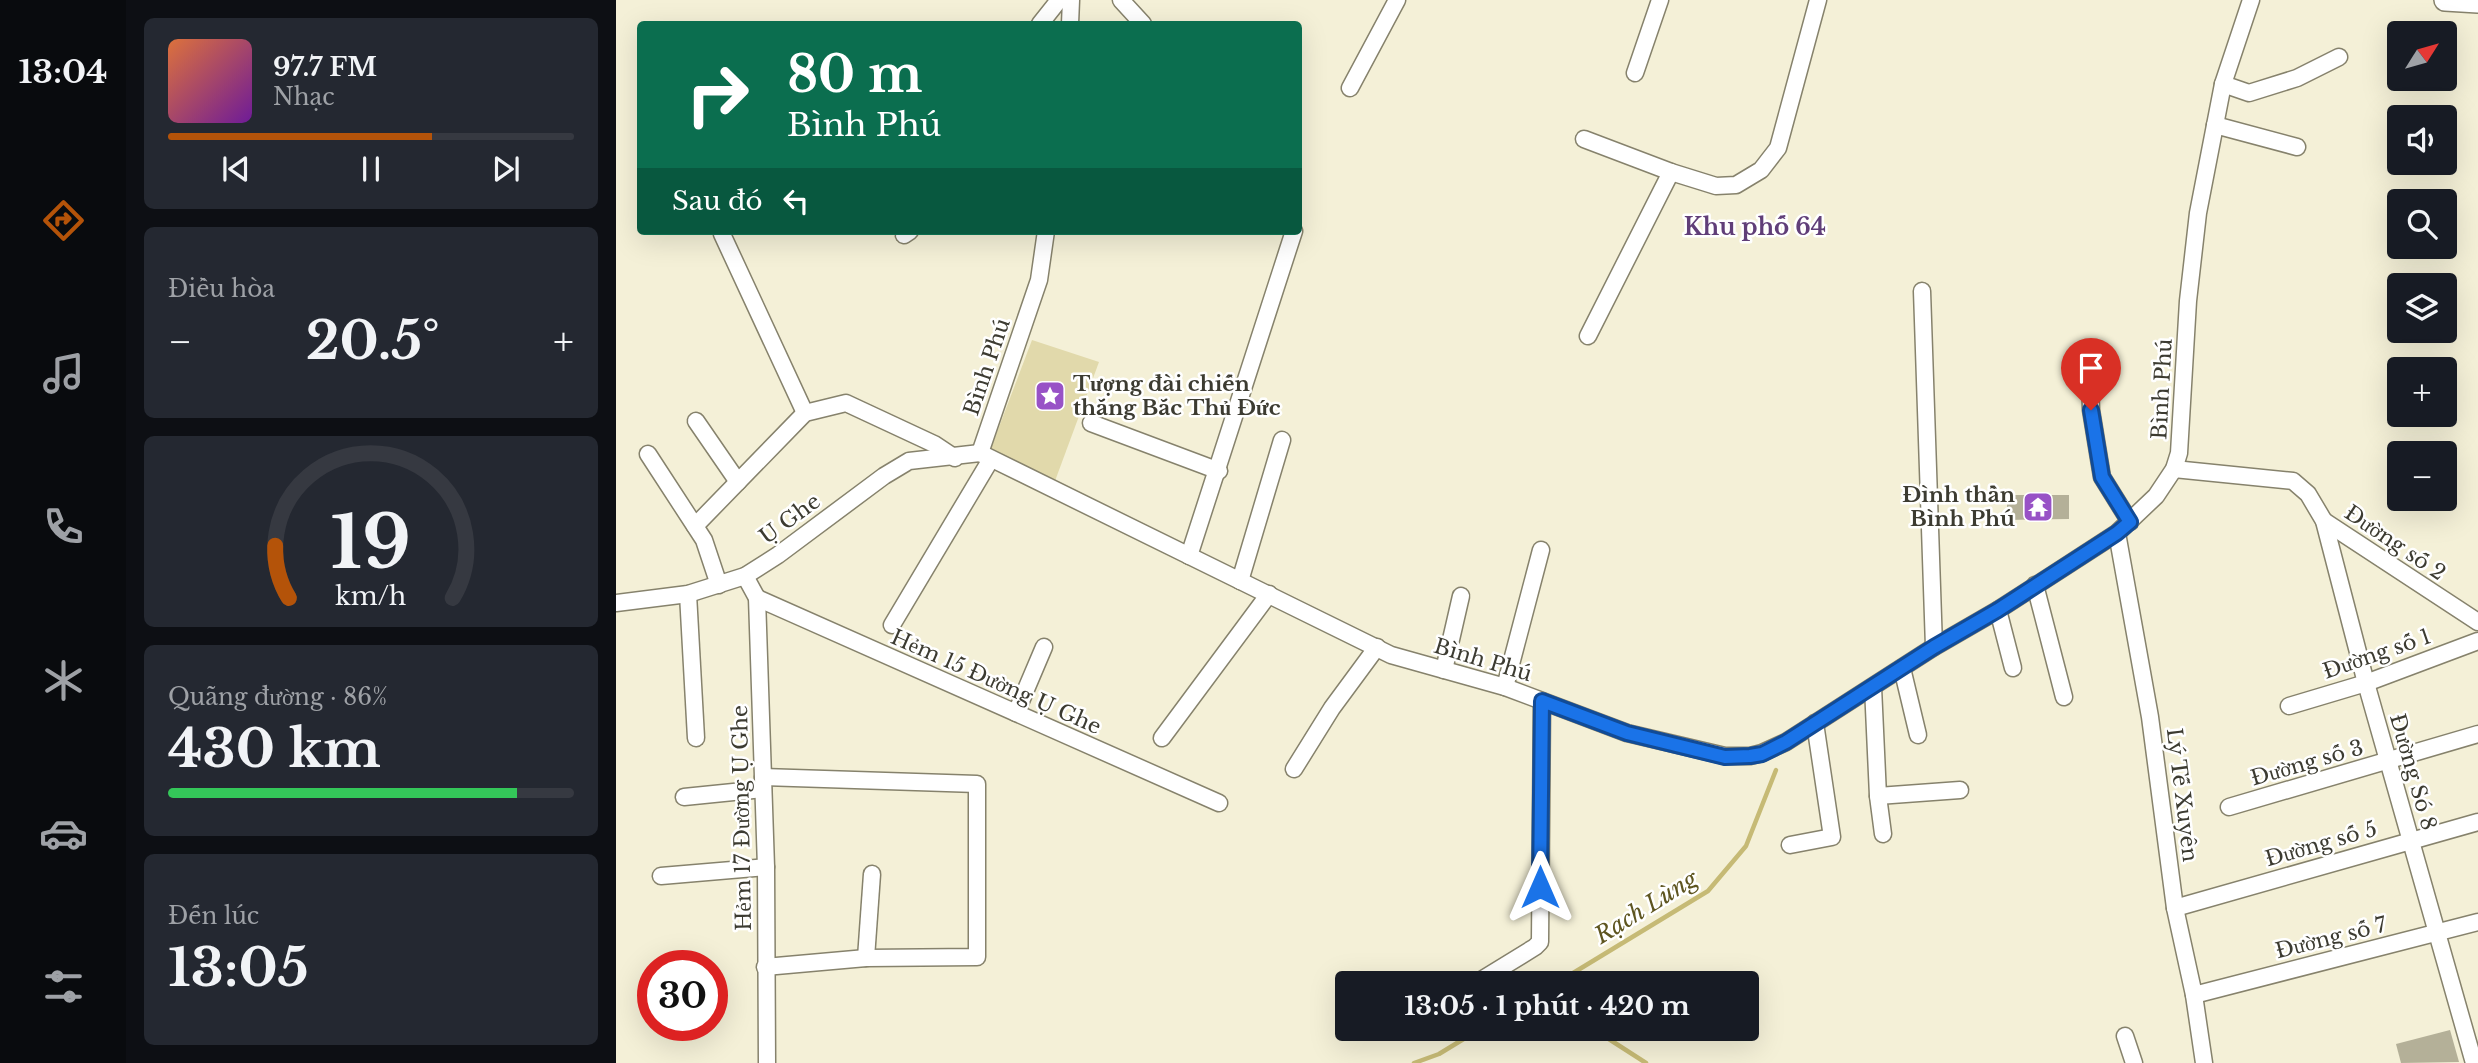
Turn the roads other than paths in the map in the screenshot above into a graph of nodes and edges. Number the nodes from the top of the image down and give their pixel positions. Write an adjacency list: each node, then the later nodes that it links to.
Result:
1 (1059, 0): 10 (street)
2 (1071, 0): 11 (street)
3 (1121, 0): 12 (street)
4 (1397, 0): 16 (street)
5 (1660, 0): 14 (street)
6 (1818, 0): 20 (street)
7 (2251, 0): 15 (street, Bình Phú)
8 (2445, 0): 9 (main road)
9 (2478, 2)
10 (1042, 21)
11 (1070, 21)
12 (1140, 21)
13 (2339, 57): 15 (street)
14 (1635, 73)
15 (2223, 84): 17 (street, Bình Phú)
16 (1350, 88)
17 (2215, 125): 19 (street); 34 (street, Bình Phú)
18 (1584, 139): 20 (street)
19 (2297, 147)
20 (1671, 172): 25 (street)
21 (722, 235): 27 (street)
22 (1045, 235): 32 (street, Bình Phú)
23 (1293, 235): 35 (street)
24 (1922, 291): 57 (street)
25 (1588, 336)
26 (2090, 379): 39 (street)
27 (805, 413): 33 (street); 36 (street)
28 (696, 421): 36 (street)
29 (1091, 423): 35 (street)
30 (1282, 440): 43 (street)
31 (648, 454): 38 (street)
32 (986, 456): 33 (street, Ụ Ghe); 41 (street, Bình Phú); 53 (street)
33 (955, 457): 42 (street, Ụ Ghe)
34 (2174, 469): 37 (street, Đường Só 8); 39 (street, Bình Phú)
35 (1219, 471): 41 (street)
36 (738, 482): 38 (street)
37 (2324, 521): 52 (street, Đường số 2); 61 (street, Đường Só 8)
38 (695, 526): 44 (street)
39 (2123, 527): 45 (street, Bình Phú); 88 (street, Lý Tế Xuyên)
40 (1541, 550): 62 (street)
41 (1189, 556): 43 (street, Bình Phú)
42 (745, 576): 44 (street, Ụ Ghe); 49 (street, Hẻm 17 Đường Ụ Ghe)
43 (1240, 581): 47 (street, Bình Phú)
44 (719, 585): 46 (street, Ụ Ghe)
45 (2035, 585): 51 (street, Bình Phú); 64 (street)
46 (688, 594): 50 (street, Ụ Ghe); 71 (street)
47 (1269, 594): 56 (street, Bình Phú); 72 (street)
48 (1461, 596): 60 (street)
49 (757, 598): 67 (street, Hẻm 15 Đường Ụ Ghe); 75 (street, Hẻm 17 Đường Ụ Ghe)
50 (616, 603)
51 (1998, 610): 57 (street, Bình Phú); 59 (street)
52 (2478, 622)
53 (892, 625)
54 (2478, 640): 61 (street, Đường số 1)
55 (1044, 647): 67 (street)
56 (1377, 647): 60 (street, Bình Phú); 74 (street)
57 (1934, 647): 58 (street, Bình Phú)
58 (1902, 668): 63 (street, Bình Phú); 70 (street)
59 (2013, 668)
60 (1444, 670): 62 (street, Bình Phú)
61 (2366, 683): 66 (street, Đường số 1); 73 (street, Đường Só 8)
62 (1505, 687): 65 (street, Bình Phú)
63 (1873, 687): 68 (street, Bình Phú); 77 (street)
64 (2064, 697)
65 (1542, 701): 68 (street, Bình Phú); 93 (street)
66 (2289, 706)
67 (1016, 713): 79 (street, Hẻm 15 Đường Ụ Ghe)
68 (1815, 723): 84 (street)
69 (2478, 734): 73 (street, Đường số 3)
70 (1917, 735)
71 (696, 738)
72 (1162, 738)
73 (2388, 761): 80 (street, Đường số 3); 83 (street, Đường Só 8)
74 (1294, 769)
75 (763, 783): 78 (street); 85 (street, Hẻm 17 Đường Ụ Ghe); 91 (street)
76 (1960, 790): 77 (street)
77 (1878, 796): 82 (street)
78 (684, 797)
79 (1219, 803)
80 (2229, 807)
81 (2478, 822): 83 (street, Đường số 5)
82 (1883, 834)
83 (2411, 840): 88 (street, Đường số 5); 90 (street, Đường Só 8)
84 (1790, 845)
85 (766, 867): 87 (street); 92 (street, Hẻm 17 Đường Ụ Ghe)
86 (872, 874): 91 (street)
87 (661, 876)
88 (2175, 908): 94 (street, Lý Tế Xuyên)
89 (2478, 922): 90 (street, Đường số 7)
90 (2437, 932): 94 (street, Đường số 7); 99 (street, Đường Só 8)
91 (866, 958): 92 (street)
92 (765, 967): 96 (street, Hẻm 17 Đường Ụ Ghe)
93 (1496, 971)
94 (2194, 995): 98 (street, Lý Tế Xuyên)
95 (2125, 1036): 97 (street)
96 (767, 1063)
97 (2133, 1063)
98 (2204, 1063)
99 (2474, 1063)

